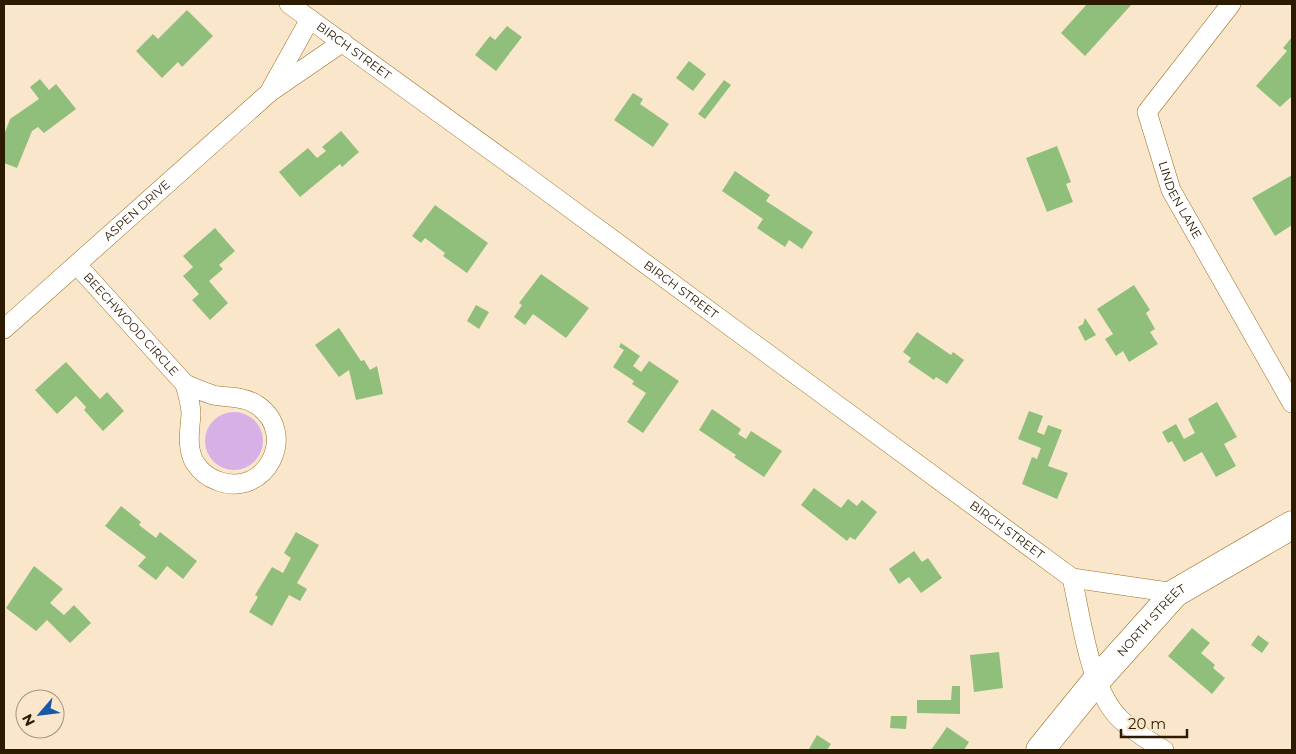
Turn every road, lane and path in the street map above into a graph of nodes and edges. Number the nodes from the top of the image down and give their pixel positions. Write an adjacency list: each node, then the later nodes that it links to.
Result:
1 (289, 4): 3 (street, BIRCH STREET)
2 (1231, 4): 9 (street, LINDEN LANE)
3 (310, 19): 4 (street, BIRCH STREET); 5 (street, ASPEN DRIVE)
4 (343, 42): 5 (street, ASPEN DRIVE); 11 (street, BIRCH STREET)
5 (270, 92): 6 (street, ASPEN DRIVE)
6 (77, 265): 7 (street, ASPEN DRIVE); 8 (street, BEECHWOOD CIRCLE)
7 (4, 329)
8 (184, 384): 8 (street, BEECHWOOD CIRCLE)
9 (1292, 403)
10 (1292, 525): 12 (main road, NORTH STREET)
11 (1072, 578): 12 (street, BIRCH STREET); 13 (street)
12 (1174, 593): 13 (main road, NORTH STREET)
13 (1096, 681): 14 (main road, NORTH STREET); 15 (street)
14 (1040, 750)
15 (1164, 750)

